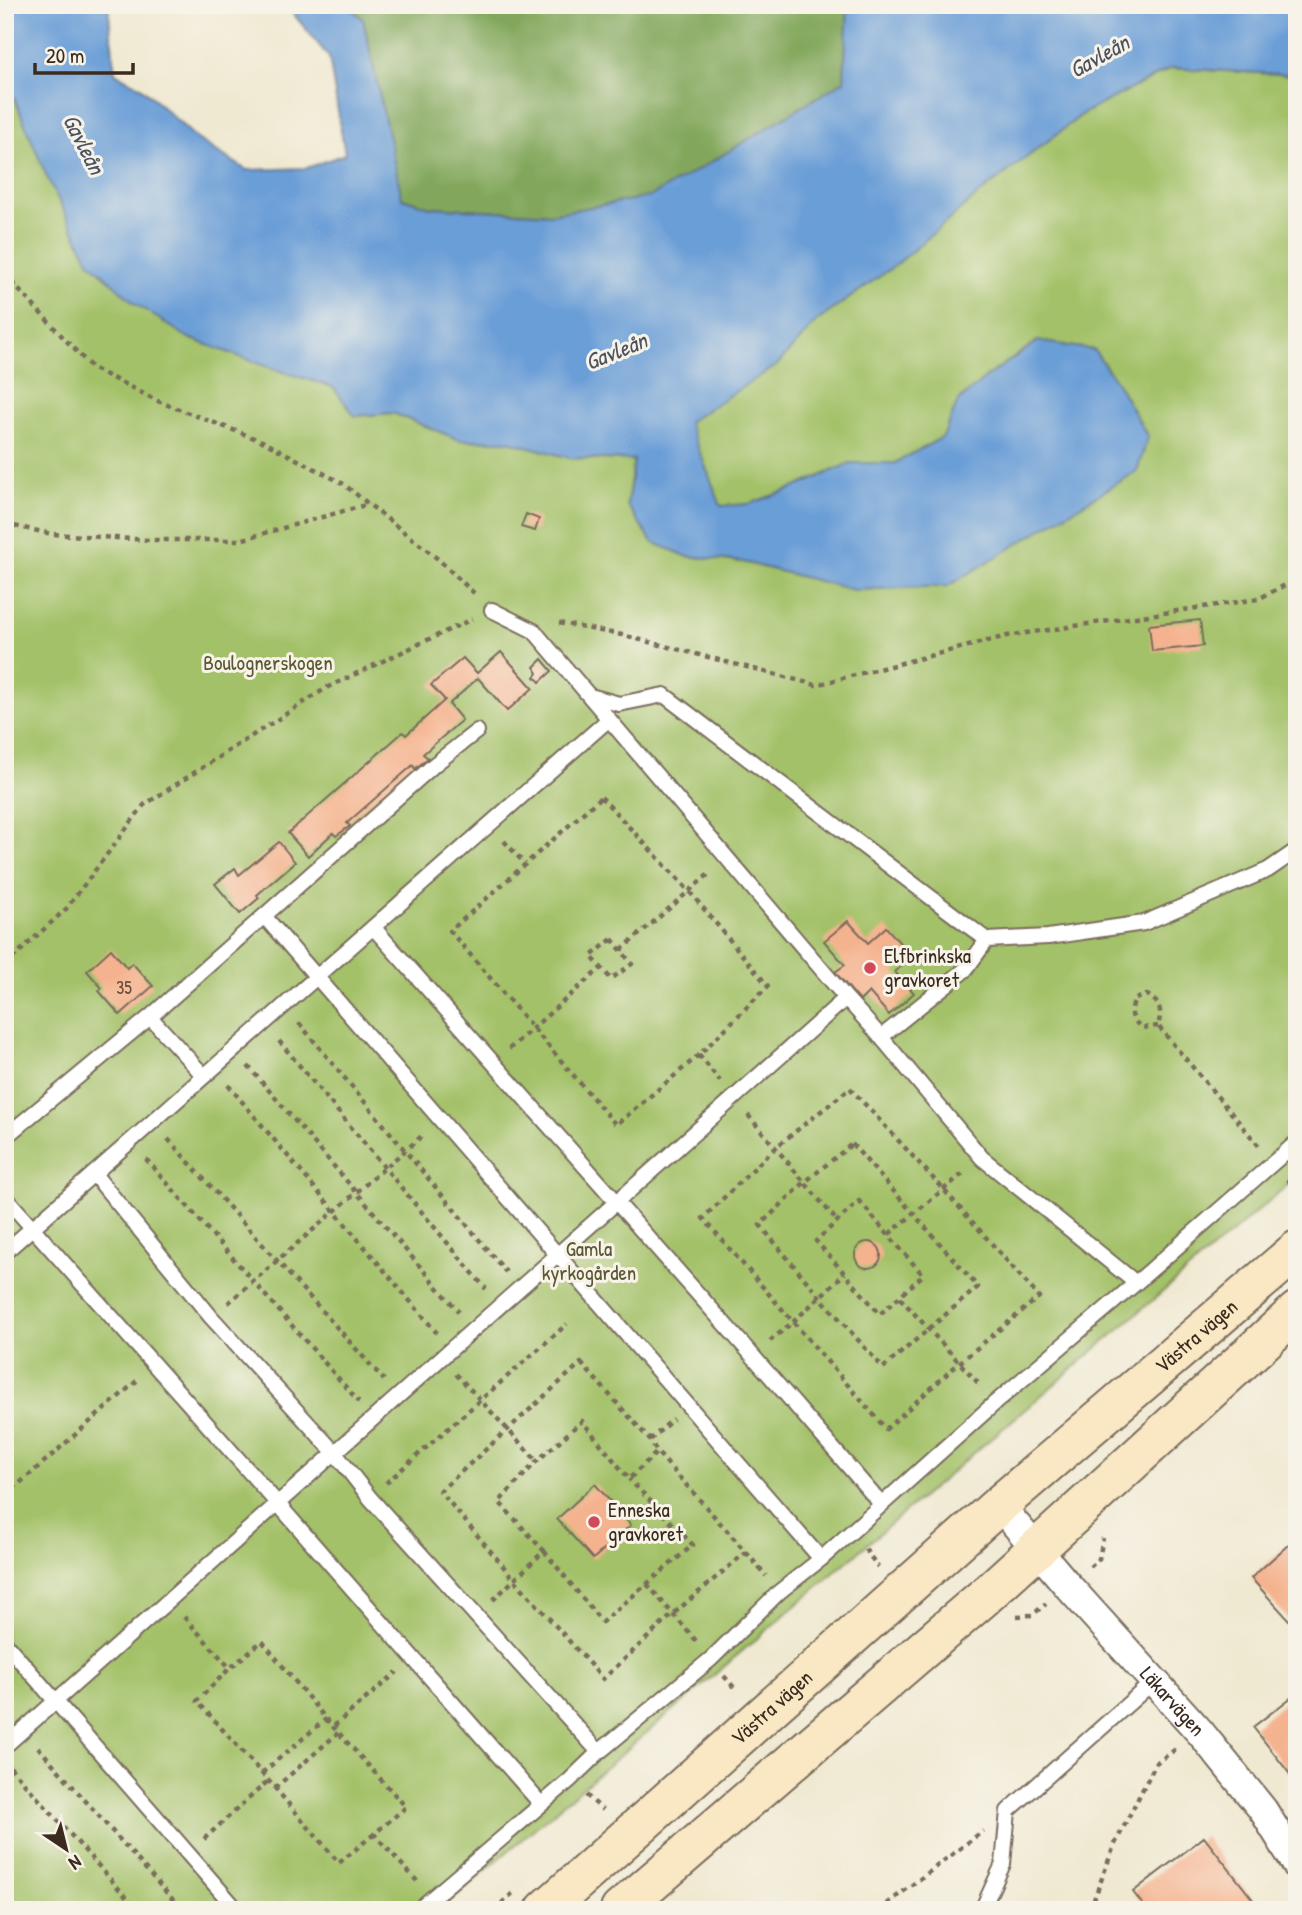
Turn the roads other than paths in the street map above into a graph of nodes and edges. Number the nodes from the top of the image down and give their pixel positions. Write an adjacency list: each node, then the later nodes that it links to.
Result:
1 (492, 610): 2 (lane)
2 (590, 696): 3 (lane); 8 (lane)
3 (609, 719): 7 (lane); 10 (lane)
4 (477, 731): 6 (lane)
5 (1297, 850): 8 (lane)
6 (264, 916): 9 (lane); 11 (lane)
7 (373, 927): 9 (lane); 18 (lane)
8 (987, 940): 12 (lane)
9 (317, 977): 13 (lane); 22 (lane)
10 (846, 998): 12 (lane); 18 (lane)
11 (150, 1017): 13 (lane); 14 (lane)
12 (881, 1037): 23 (lane)
13 (209, 1072): 16 (lane)
14 (5, 1137)
15 (1297, 1142): 23 (lane)
16 (94, 1174): 19 (lane); 25 (lane)
17 (5, 1197): 19 (lane)
18 (617, 1202): 22 (lane); 27 (lane)
19 (33, 1228): 21 (lane); 26 (lane)
20 (1297, 1251): 28 (main road, Västra vägen)
21 (5, 1252)
22 (558, 1255): 25 (lane); 30 (lane)
23 (1136, 1283): 27 (lane)
24 (1297, 1311): 29 (main road)
25 (335, 1453): 26 (lane); 35 (lane)
26 (278, 1504): 33 (lane); 36 (lane)
27 (881, 1504): 30 (lane)
28 (999, 1505): 29 (street); 40 (main road, Västra vägen)
29 (1037, 1550): 32 (street, Läkarvägen); 41 (main road)
30 (821, 1559): 35 (lane)
31 (5, 1643): 33 (lane)
32 (1154, 1681): 37 (street, Läkarvägen); 42 (lane)
33 (55, 1702): 34 (lane); 38 (lane)
34 (5, 1746)
35 (599, 1752): 36 (lane)
36 (541, 1804): 39 (lane)
37 (1297, 1865)
38 (237, 1910)
39 (418, 1910)
40 (545, 1910)
41 (620, 1910)
42 (982, 1910)

